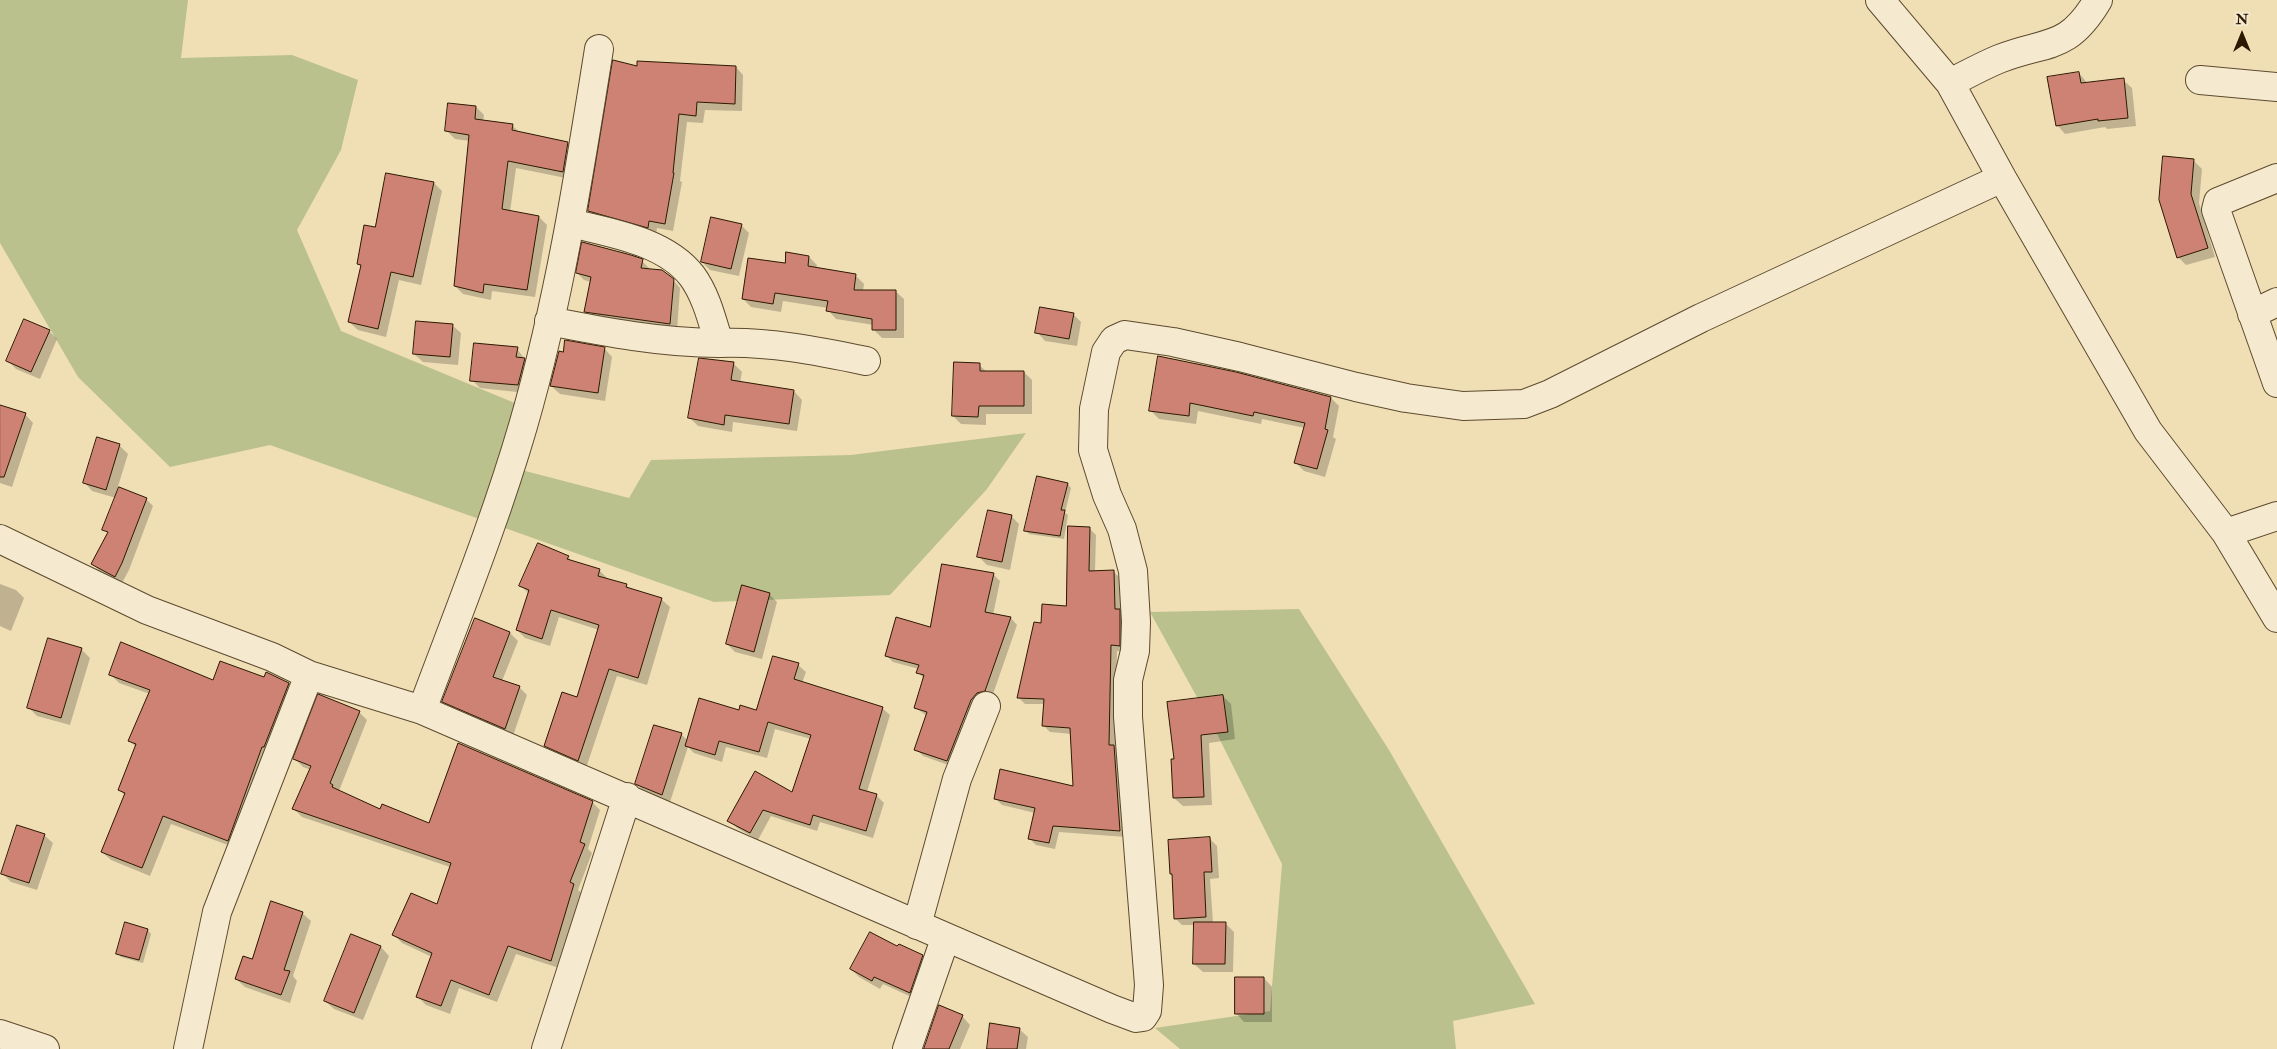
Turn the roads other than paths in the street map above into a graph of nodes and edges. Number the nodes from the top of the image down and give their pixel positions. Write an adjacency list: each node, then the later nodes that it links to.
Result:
1 (1880, 0): 5 (street)
2 (2098, 0): 5 (street)
3 (599, 49): 9 (street)
4 (2200, 80): 6 (street)
5 (1950, 83): 7 (street)
6 (2277, 87)
7 (2002, 178): 17 (street); 25 (street)
8 (2277, 178): 11 (street)
9 (571, 223): 12 (street); 13 (street)
10 (2277, 302): 11 (street)
11 (2252, 314): 15 (street)
12 (549, 321): 13 (street); 22 (street)
13 (719, 343): 14 (street)
14 (866, 361)
15 (2277, 383)
16 (2277, 516): 17 (street)
17 (2226, 533): 19 (street)
18 (0, 539): 20 (street)
19 (2277, 618)
20 (309, 675): 22 (street); 28 (street)
21 (986, 706): 24 (street)
22 (422, 710): 23 (street)
23 (627, 797): 24 (street); 29 (street)
24 (917, 925): 25 (street)
25 (946, 938): 30 (street)
26 (0, 1034): 27 (street)
27 (45, 1049)
28 (188, 1049)
29 (546, 1049)
30 (907, 1049)

